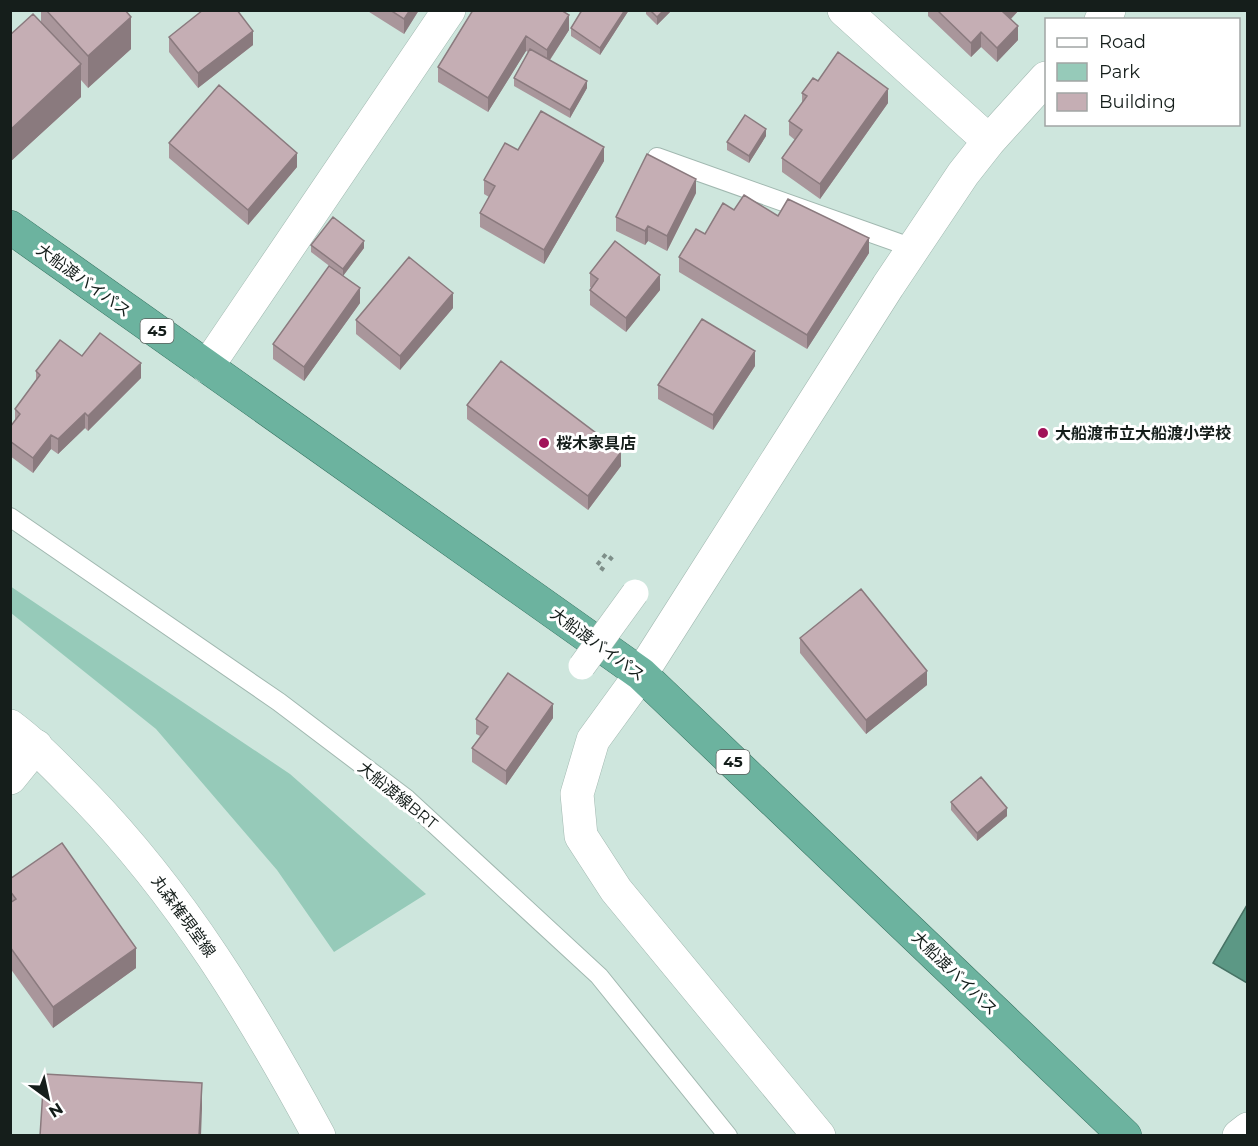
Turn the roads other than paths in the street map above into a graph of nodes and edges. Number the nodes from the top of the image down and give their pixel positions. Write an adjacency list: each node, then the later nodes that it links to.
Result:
1 (449, 10): 8 (street)
2 (844, 10): 4 (street)
3 (1045, 80): 4 (street)
4 (989, 141): 7 (street)
5 (657, 157): 7 (lane)
6 (10, 227): 8 (highway, 大船渡バイパス / 45)
7 (913, 248): 12 (street)
8 (207, 367): 12 (highway, 大船渡バイパス / 45)
9 (10, 517): 17 (lane, 大船渡線BRT)
10 (635, 593): 11 (street, bridge)
11 (582, 666)
12 (641, 674): 18 (street); 19 (highway, 大船渡バイパス / 45)
13 (23, 736): 14 (street); 16 (street, 丸森権現堂線)
14 (10, 778)
15 (1248, 1130): 20 (street)
16 (319, 1136)
17 (728, 1136)
18 (819, 1136)
19 (1125, 1136)
20 (1239, 1136)

